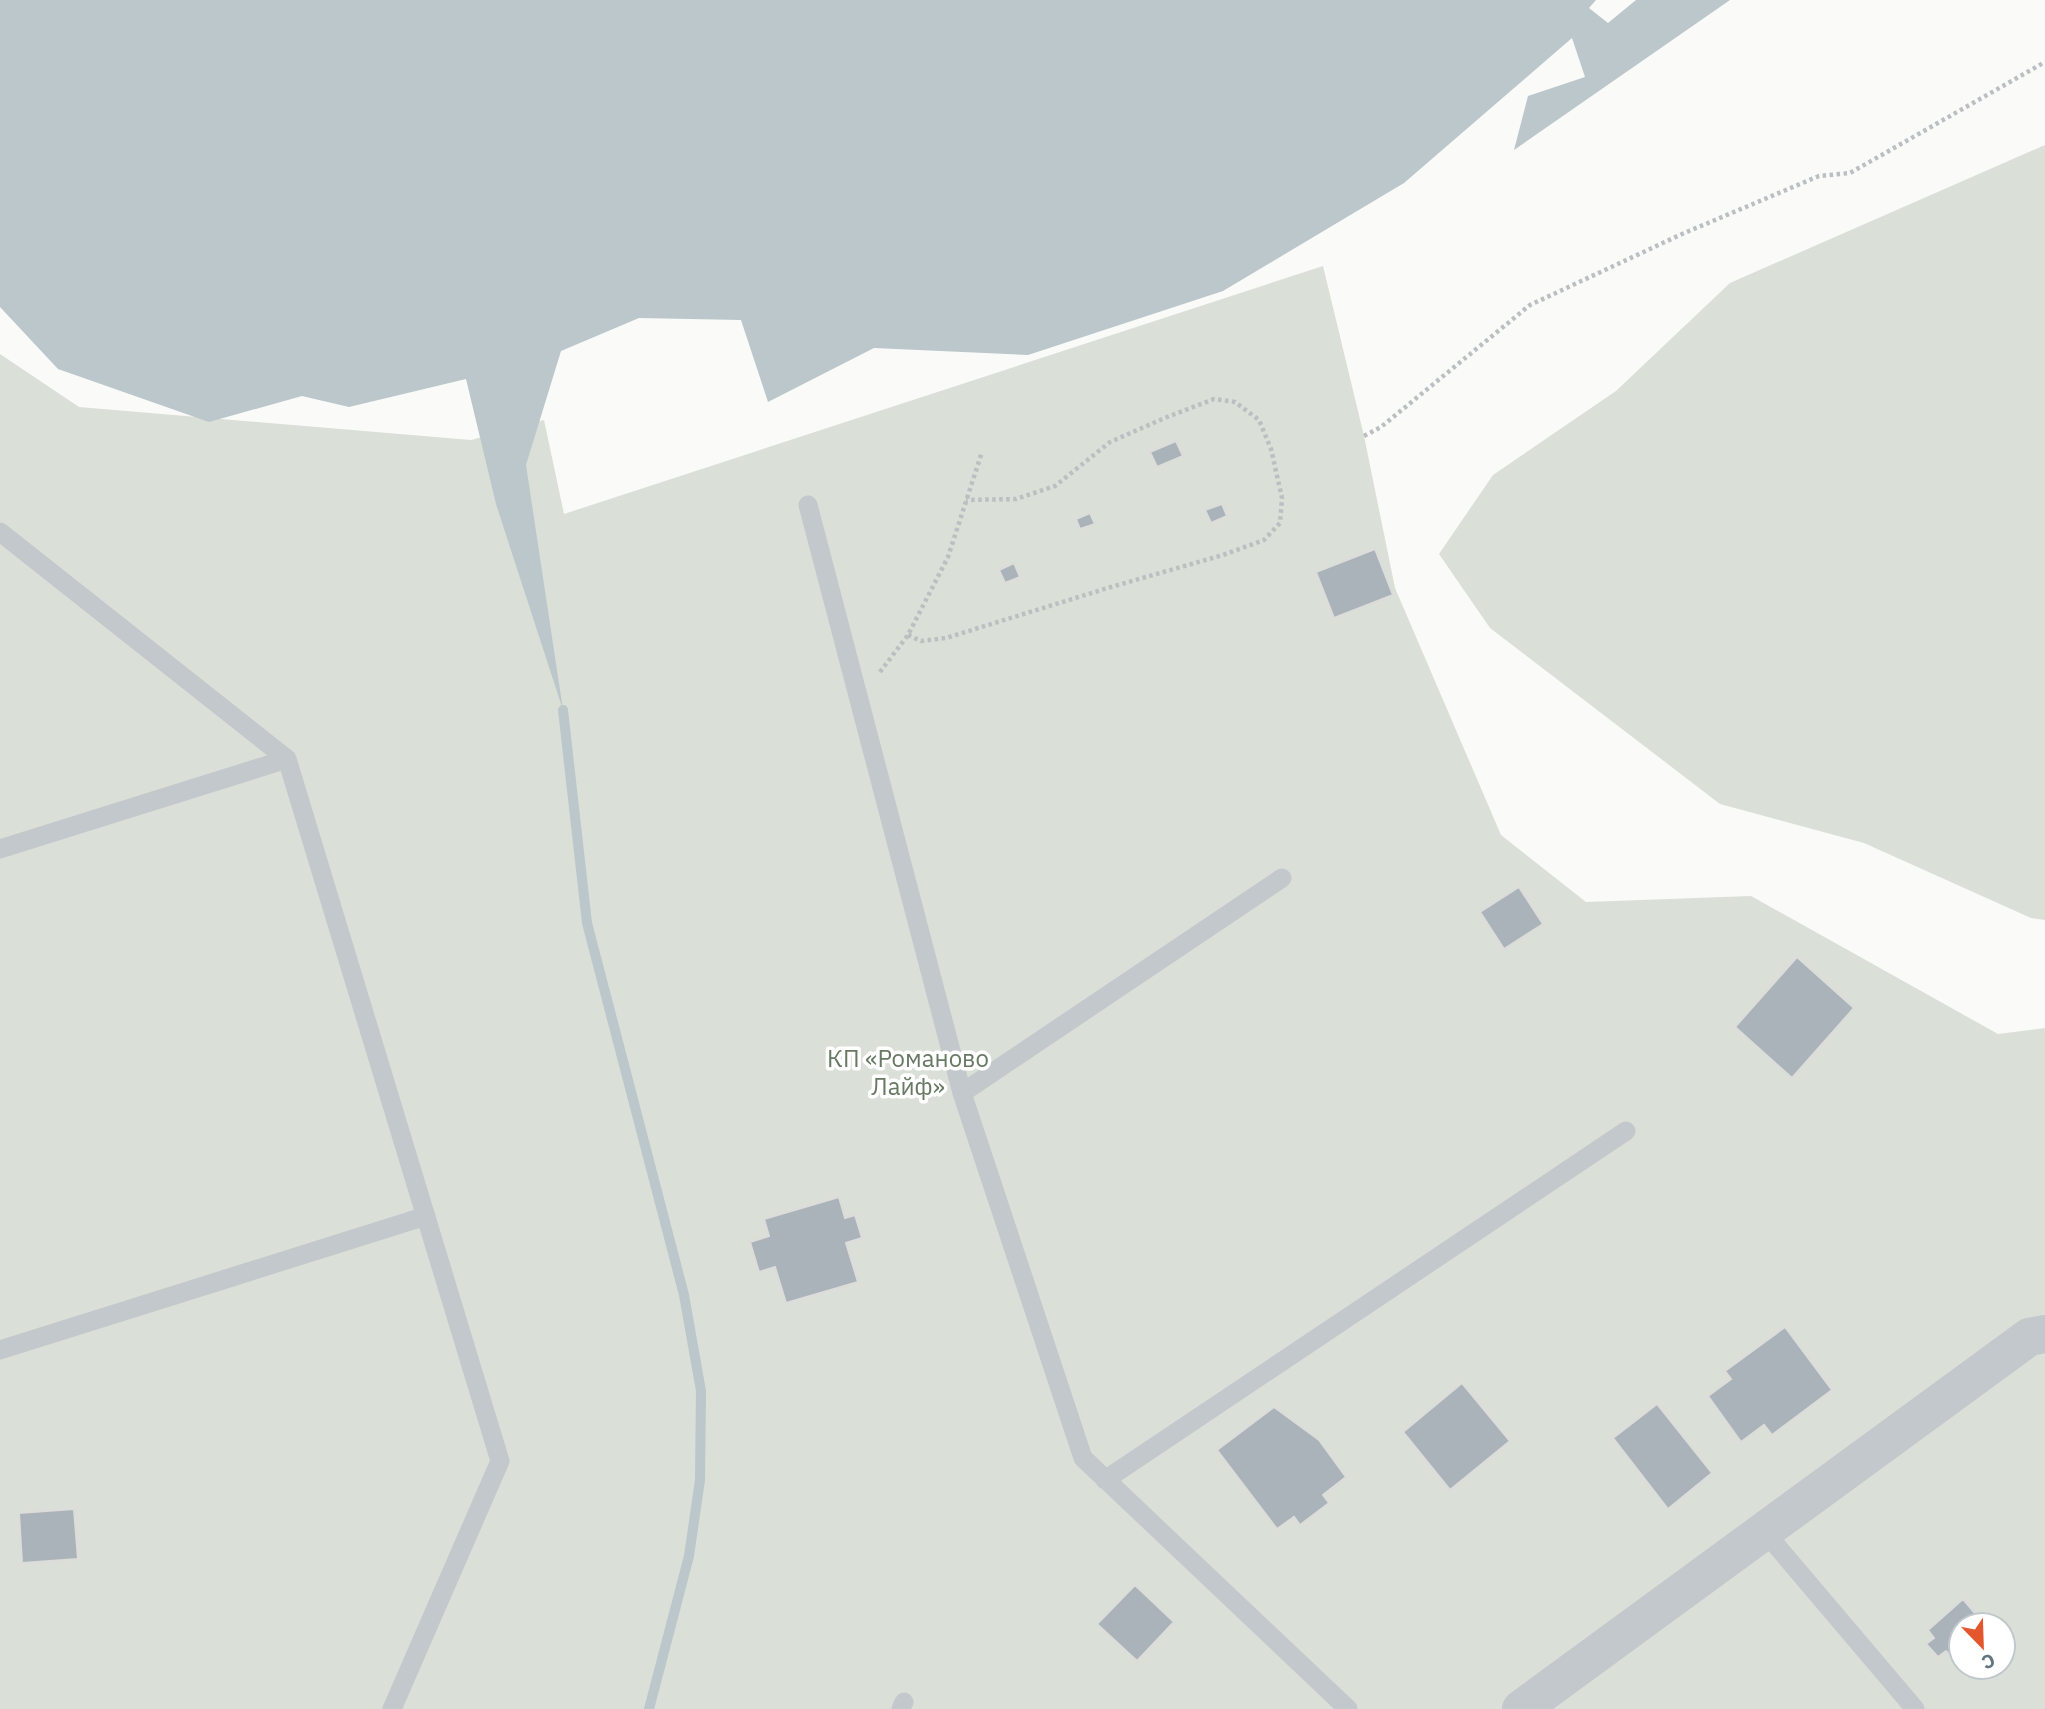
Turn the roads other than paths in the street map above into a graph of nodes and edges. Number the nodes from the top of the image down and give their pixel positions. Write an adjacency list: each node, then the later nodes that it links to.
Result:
1 (808, 505): 6 (lane)
2 (0, 532): 3 (lane)
3 (287, 759): 4 (lane); 8 (lane)
4 (0, 849)
5 (1282, 878): 6 (lane)
6 (962, 1093): 11 (lane)
7 (1626, 1131): 11 (lane)
8 (426, 1216): 10 (lane); 13 (lane)
9 (2045, 1334): 12 (street)
10 (0, 1350)
11 (1105, 1480): 14 (lane)
12 (1764, 1531): 15 (street); 16 (lane)
13 (392, 1709)
14 (1348, 1709)
15 (1521, 1709)
16 (1915, 1709)

